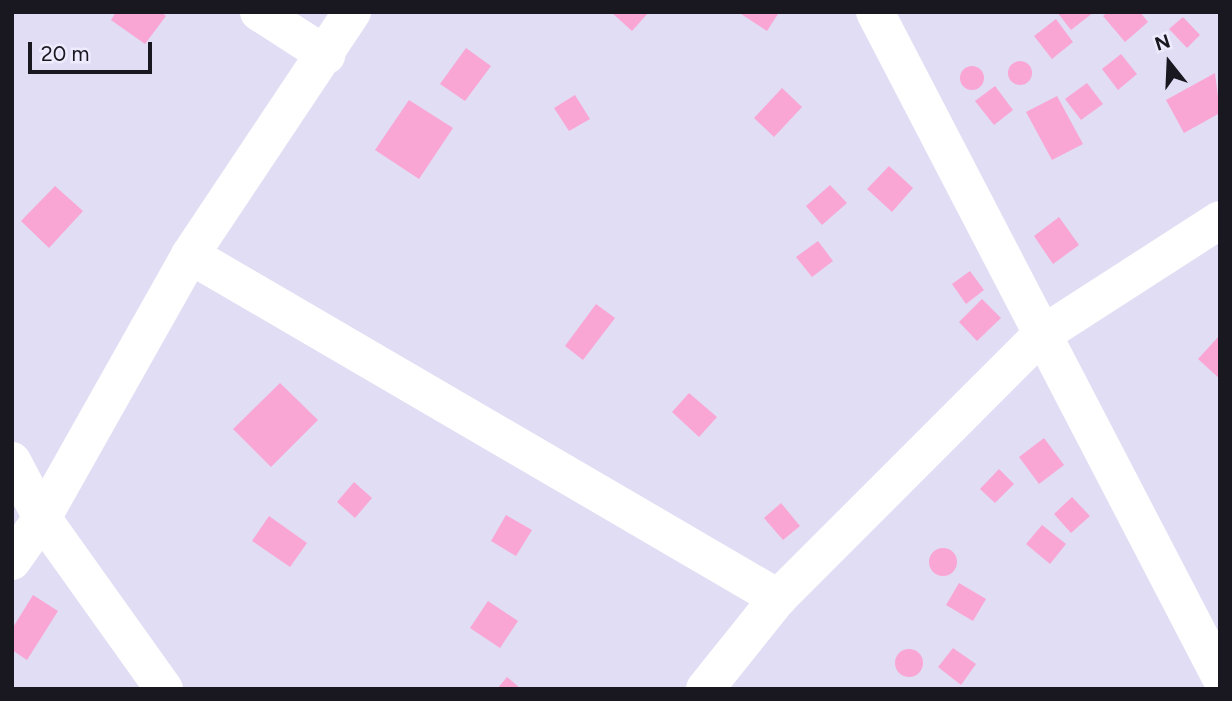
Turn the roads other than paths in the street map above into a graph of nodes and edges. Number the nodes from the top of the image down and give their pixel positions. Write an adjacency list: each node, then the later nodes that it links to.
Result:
1 (259, 12): 4 (street)
2 (352, 12): 4 (street)
3 (875, 12): 7 (street)
4 (326, 55): 6 (street)
5 (1220, 220): 7 (street)
6 (190, 255): 9 (street); 11 (street)
7 (1040, 336): 11 (street); 12 (street)
8 (12, 461): 9 (street)
9 (42, 518): 10 (street); 13 (street)
10 (12, 561)
11 (778, 598): 14 (street)
12 (1220, 676)
13 (164, 689)
14 (705, 689)

